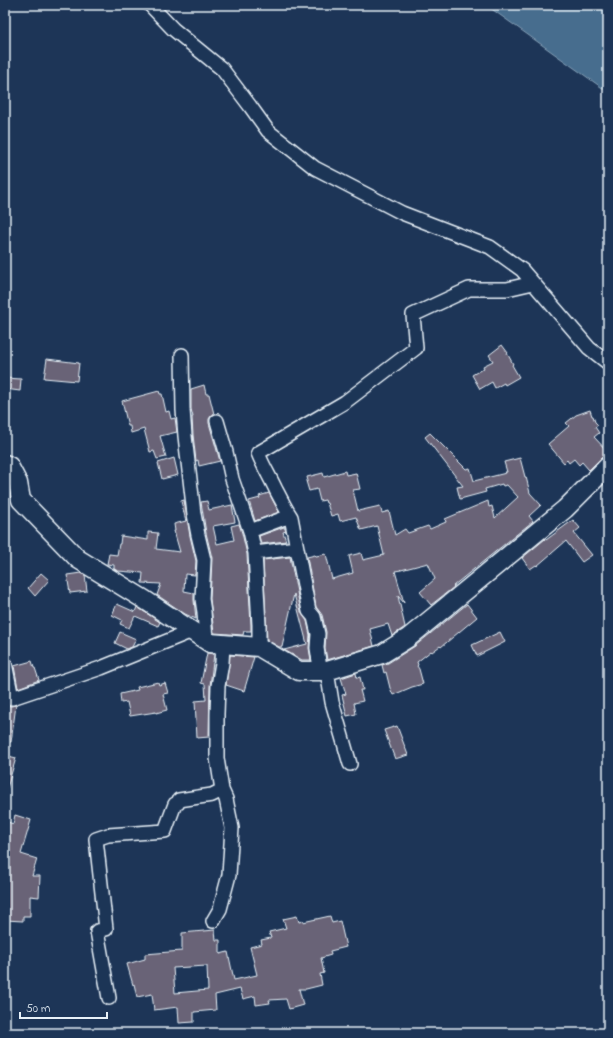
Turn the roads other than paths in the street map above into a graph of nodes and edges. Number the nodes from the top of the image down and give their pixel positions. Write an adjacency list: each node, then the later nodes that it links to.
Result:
1 (150, 5): 2 (street)
2 (533, 284): 4 (street); 8 (street)
3 (182, 355): 12 (street)
4 (608, 363)
5 (217, 421): 9 (street)
6 (5, 464): 12 (street)
7 (608, 466): 16 (street)
8 (291, 517): 9 (street); 10 (street)
9 (250, 531): 11 (street)
10 (297, 548): 11 (street); 16 (street)
11 (255, 553): 14 (street)
12 (199, 635): 13 (street); 17 (street)
13 (223, 644): 14 (street); 19 (street)
14 (259, 647): 16 (street)
15 (5, 663): 17 (street)
16 (327, 671): 18 (street)
17 (8, 698)
18 (350, 764)
19 (222, 790): 20 (street); 21 (street)
20 (213, 920)
21 (109, 998)

